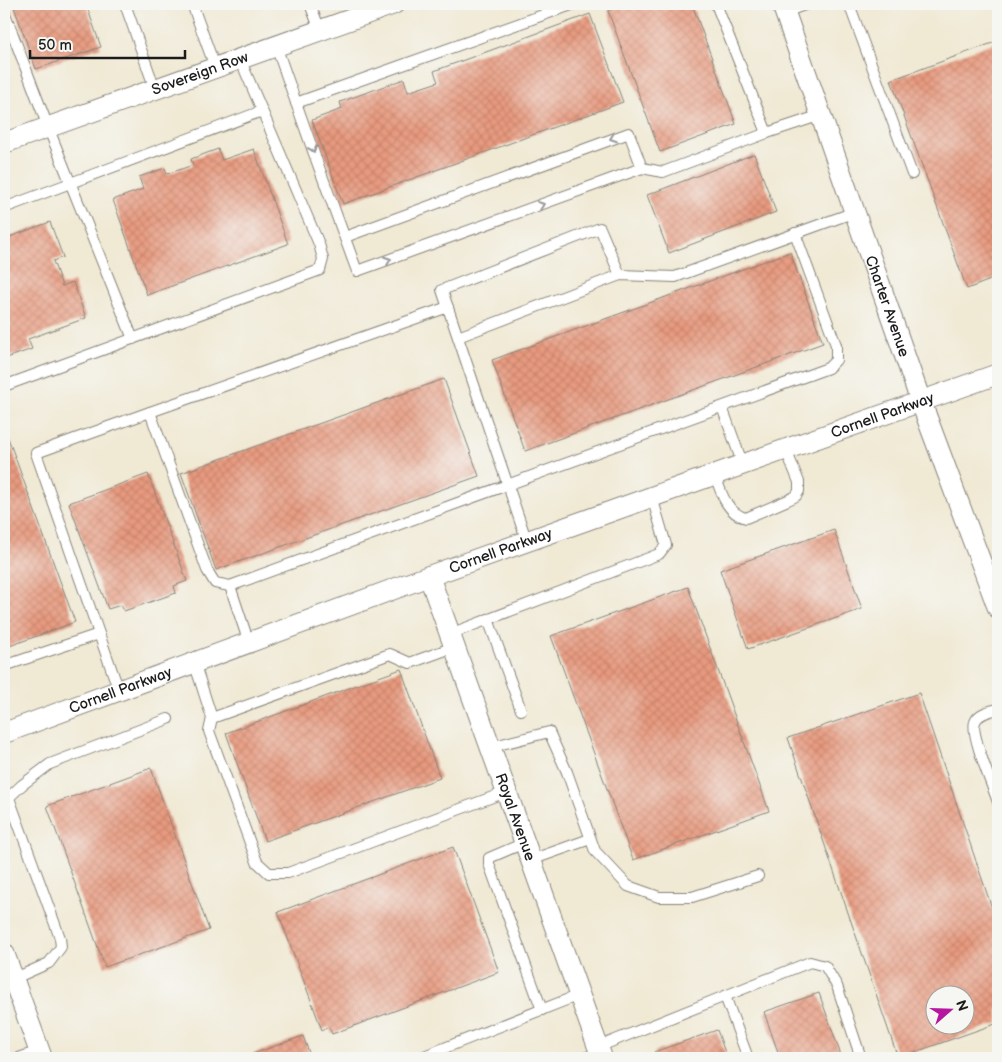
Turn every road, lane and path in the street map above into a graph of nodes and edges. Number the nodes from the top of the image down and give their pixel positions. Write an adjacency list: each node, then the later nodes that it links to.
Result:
1 (125, 4): 16 (lane)
2 (192, 4): 15 (lane)
3 (310, 4): 12 (lane)
4 (394, 4): 9 (street, Sovereign Row)
5 (574, 4): 17 (lane)
6 (716, 4): 21 (lane)
7 (807, 4): 10 (lane)
8 (849, 4): 24 (lane)
9 (367, 8): 12 (street, Sovereign Row)
10 (783, 8): 19 (street, Charter Avenue)
11 (4, 11): 20 (lane)
12 (320, 30): 13 (street, Sovereign Row)
13 (276, 46): 14 (street, Sovereign Row); 17 (lane)
14 (240, 59): 15 (street, Sovereign Row); 18 (lane)
15 (215, 68): 16 (street, Sovereign Row)
16 (154, 89): 20 (street, Sovereign Row)
17 (296, 103): 29 (lane, one-way to 29)
18 (262, 111): 25 (lane); 33 (lane)
19 (821, 115): 21 (lane); 27 (street, Charter Avenue)
20 (48, 127): 22 (street, Sovereign Row); 25 (lane)
21 (767, 134): 23 (lane)
22 (4, 143)
23 (642, 168): 29 (lane, one-way to 23); 29 (lane, one-way to 29)
24 (912, 174)
25 (70, 183): 26 (lane); 33 (lane)
26 (4, 208)
27 (854, 212): 28 (lane); 36 (street, Charter Avenue)
28 (795, 233): 30 (lane); 37 (lane)
29 (345, 237)
30 (620, 275): 31 (lane); 32 (lane)
31 (448, 307): 32 (lane); 38 (lane)
32 (458, 338): 42 (lane)
33 (133, 339): 35 (lane)
34 (998, 374): 36 (street, Cornell Parkway)
35 (4, 386)
36 (921, 402): 39 (street, Cornell Parkway); 47 (street, Charter Avenue)
37 (722, 407): 40 (lane); 42 (lane)
38 (150, 412): 46 (lane); 49 (lane)
39 (786, 450): 40 (street, Cornell Parkway); 41 (lane)
40 (743, 465): 41 (street, Cornell Parkway)
41 (714, 475): 43 (street, Cornell Parkway)
42 (508, 485): 44 (lane); 46 (lane)
43 (652, 497): 44 (street, Cornell Parkway); 48 (lane)
44 (527, 542): 45 (street, Cornell Parkway)
45 (429, 576): 50 (street, Royal Avenue); 51 (street, Cornell Parkway)
46 (230, 586): 51 (lane)
47 (998, 608)
48 (488, 619): 50 (lane); 56 (lane)
49 (99, 634): 53 (lane); 54 (lane)
50 (452, 640): 57 (lane); 60 (street, Royal Avenue)
51 (249, 643): 52 (street, Cornell Parkway)
52 (194, 662): 54 (street, Cornell Parkway); 57 (lane)
53 (4, 666)
54 (118, 691): 59 (street, Cornell Parkway)
55 (998, 709): 63 (lane)
56 (521, 710)
57 (212, 718): 61 (lane)
58 (168, 719): 62 (lane)
59 (4, 733)
60 (490, 747): 61 (street, Royal Avenue); 64 (lane)
61 (506, 792): 65 (street, Royal Avenue)
62 (6, 800): 68 (lane)
63 (998, 802)
64 (590, 840): 65 (lane); 66 (lane)
65 (528, 852): 69 (street, Royal Avenue); 71 (lane)
66 (758, 876)
67 (4, 953): 68 (street)
68 (13, 979): 72 (street)
69 (579, 995): 71 (lane); 73 (street, Royal Avenue)
70 (725, 996): 73 (lane); 76 (lane); 77 (lane)
71 (542, 1010): 75 (lane)
72 (41, 1054): 74 (lane)
73 (596, 1054)
74 (19, 1058)
75 (419, 1058)
76 (748, 1058)
77 (861, 1058)

